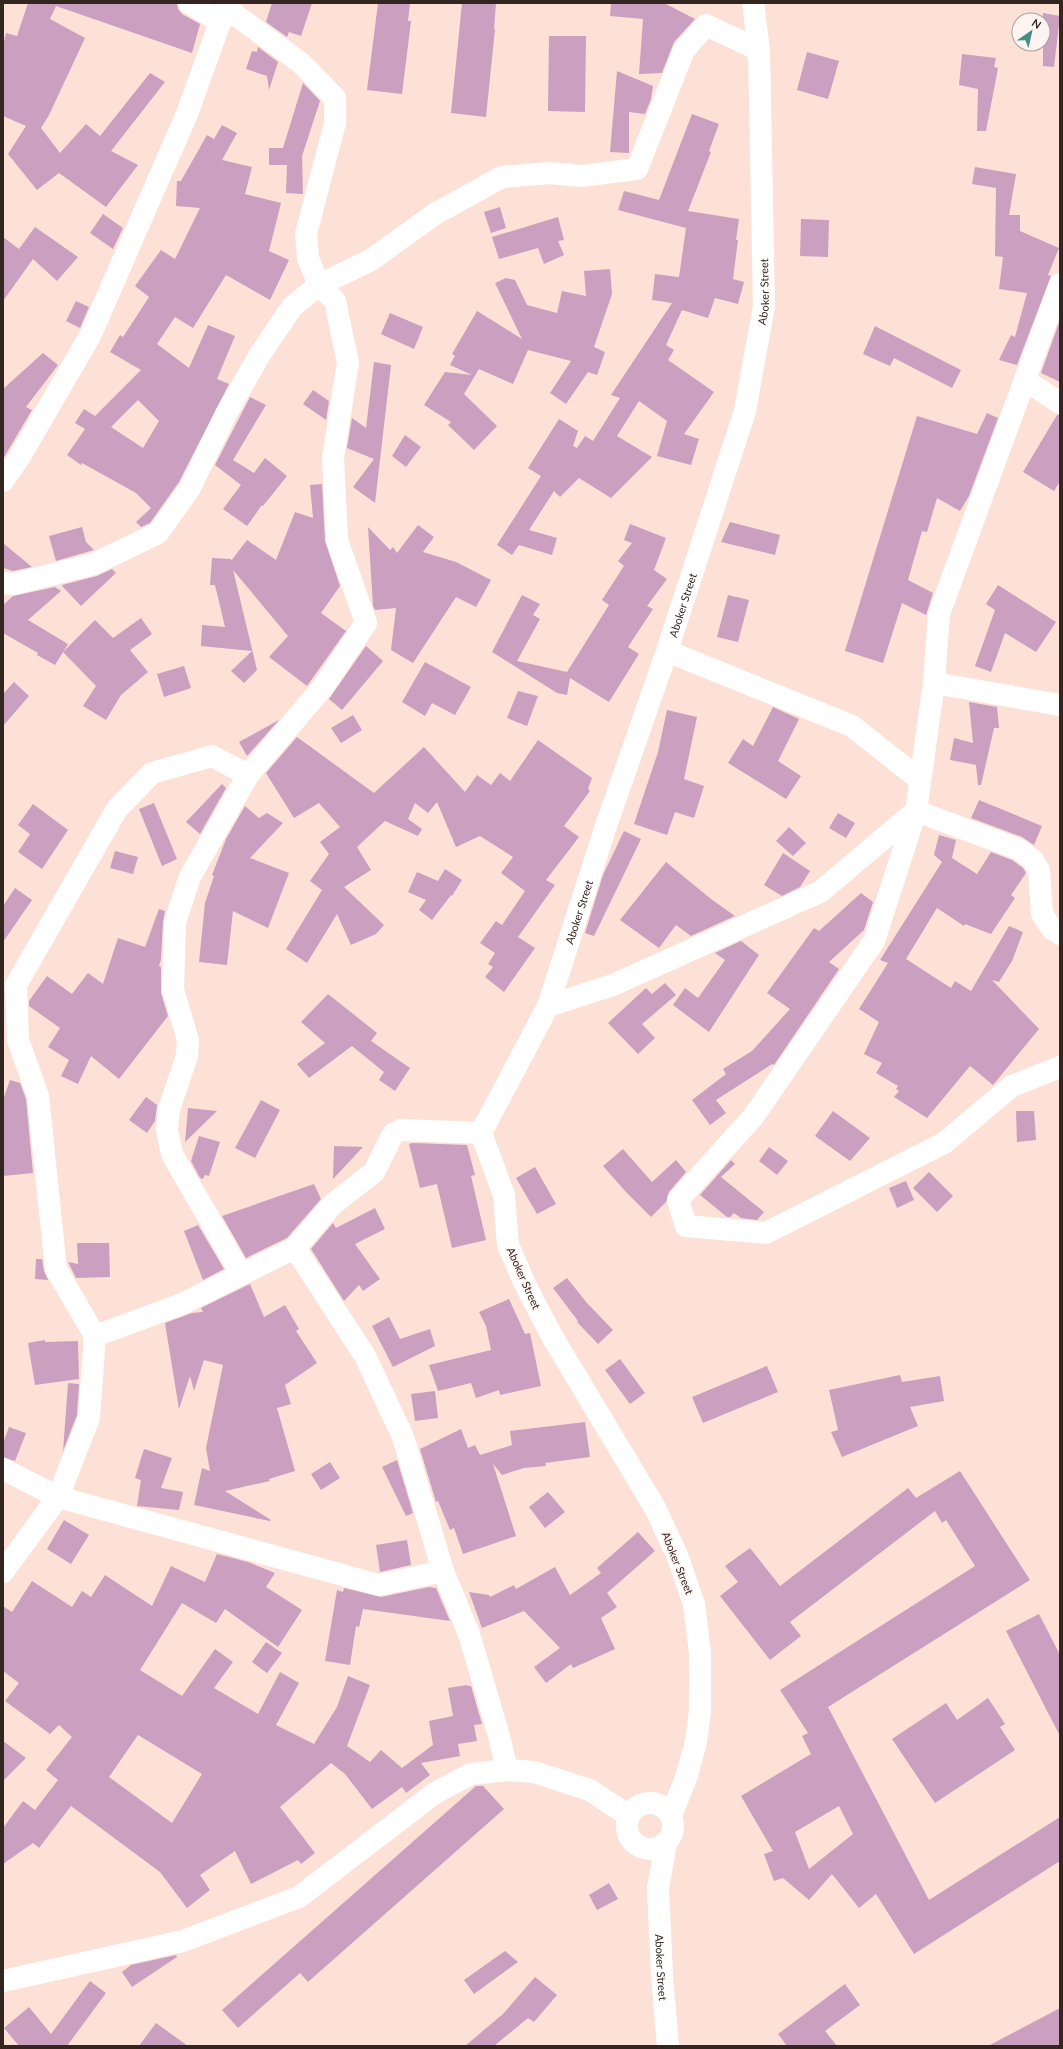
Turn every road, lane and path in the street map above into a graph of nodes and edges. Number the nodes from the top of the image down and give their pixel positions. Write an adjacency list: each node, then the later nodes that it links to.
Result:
1 (189, 3): 3 (street)
2 (753, 3): 4 (street, Aboker Street)
3 (224, 11): 5 (street); 10 (street)
4 (758, 50): 5 (street); 12 (street, Aboker Street)
5 (319, 284): 11 (street); 15 (street)
6 (1060, 284): 7 (street)
7 (1052, 334): 8 (street)
8 (1026, 381): 9 (street); 13 (street)
9 (1060, 403)
10 (3, 481)
11 (3, 583)
12 (667, 651): 16 (street); 19 (street, Aboker Street)
13 (934, 683): 14 (street); 16 (street)
14 (1060, 705)
15 (248, 776): 23 (street); 24 (street)
16 (919, 779): 17 (street)
17 (916, 811): 18 (street); 19 (street); 20 (street)
18 (1060, 934)
19 (548, 1006): 21 (street, Aboker Street)
20 (1060, 1067)
21 (481, 1133): 22 (street); 30 (street, Aboker Street)
22 (295, 1248): 23 (street); 27 (street)
23 (241, 1274): 24 (street)
24 (95, 1336): 26 (street)
25 (3, 1469): 26 (street)
26 (58, 1498): 27 (street); 28 (street)
27 (443, 1571): 29 (street)
28 (3, 1572)
29 (508, 1770): 32 (street); 37 (street)
30 (688, 1775): 31 (street); 33 (street, Aboker Street)
31 (654, 1803): 32 (street); 33 (street)
32 (629, 1816): 35 (street)
33 (671, 1816): 34 (street)
34 (666, 1843): 35 (street); 36 (street)
35 (637, 1844): 36 (street)
36 (658, 1888): 38 (street, Aboker Street)
37 (3, 1981)
38 (668, 2046)

